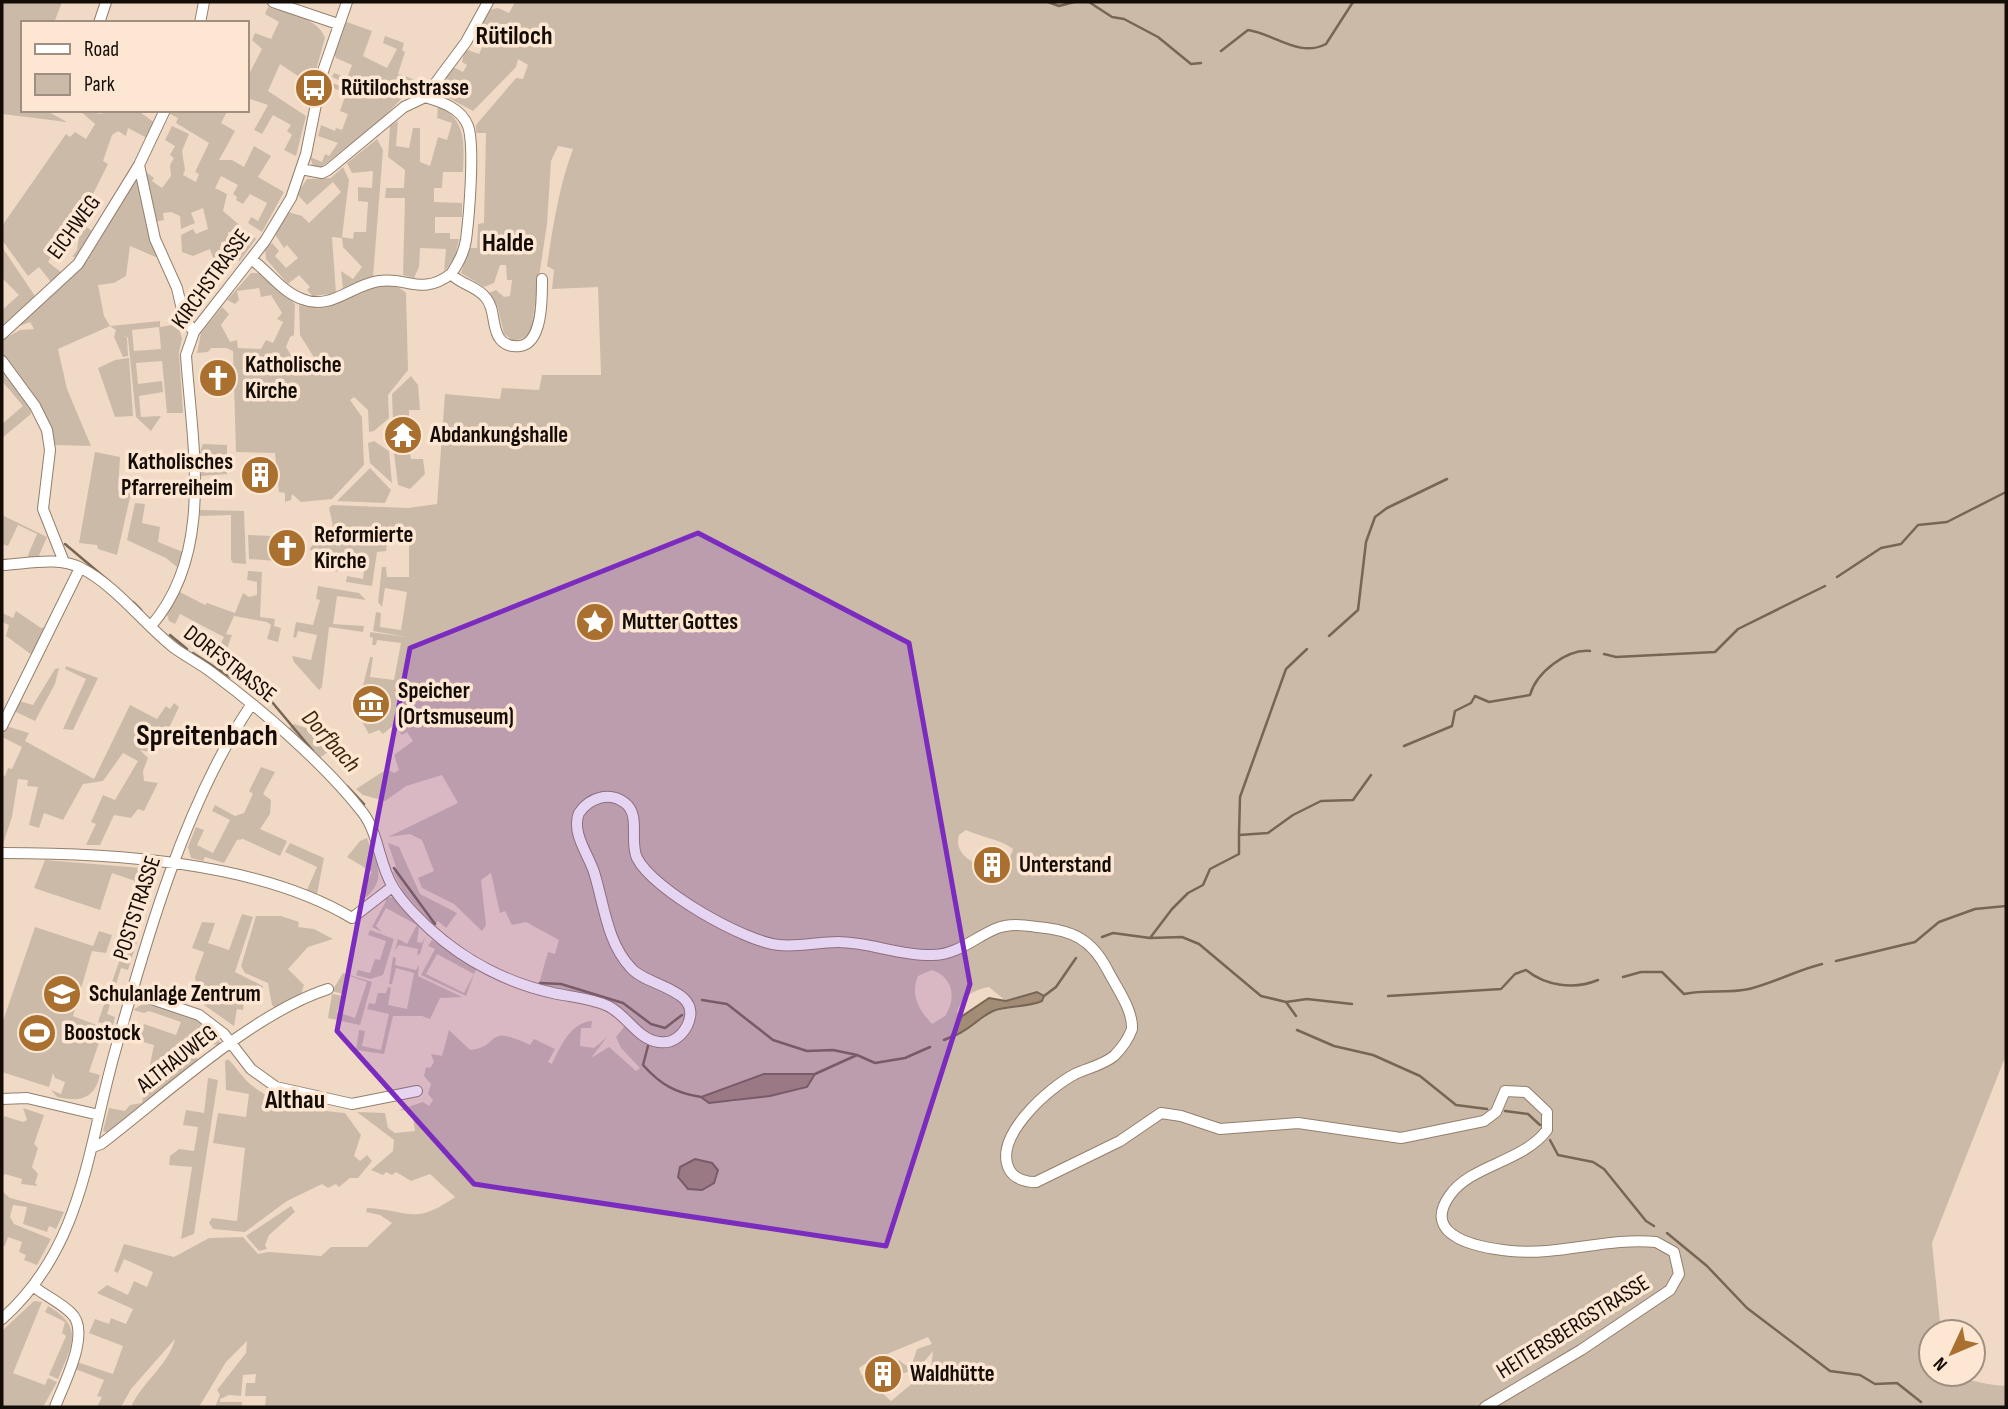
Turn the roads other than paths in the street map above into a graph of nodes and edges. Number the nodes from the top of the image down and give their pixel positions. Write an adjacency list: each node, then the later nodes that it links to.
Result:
1 (106, 2): 6 (street)
2 (204, 2): 7 (street)
3 (273, 2): 8 (street)
4 (347, 2): 8 (street, KIRCHSTRASSE)
5 (488, 2): 9 (street)
6 (100, 21)
7 (200, 21)
8 (338, 24): 12 (street, KIRCHSTRASSE)
9 (425, 97): 12 (street); 14 (street)
10 (164, 112): 11 (street, EICHWEG)
11 (139, 165): 16 (street); 17 (street, EICHWEG)
12 (302, 169): 13 (street, KIRCHSTRASSE)
13 (251, 259): 14 (street); 16 (street, KIRCHSTRASSE)
14 (451, 274): 15 (street)
15 (542, 279)
16 (194, 332): 22 (street, KIRCHSTRASSE)
17 (2, 334)
18 (2, 361): 19 (street)
19 (64, 562): 20 (street, DORFSTRASSE); 21 (street, DORFSTRASSE)
20 (2, 565)
21 (80, 568): 22 (street, DORFSTRASSE); 24 (street)
22 (151, 626): 23 (street, DORFSTRASSE)
23 (251, 705): 26 (street, POSTSTRASSE); 27 (street, DORFSTRASSE)
24 (2, 726)
25 (2, 853): 26 (street)
26 (173, 863): 27 (street); 29 (street, POSTSTRASSE)
27 (392, 887): 30 (street, DORFSTRASSE)
28 (328, 989): 31 (street, ALTHAUWEG)
29 (131, 992): 31 (street); 34 (street, POSTSTRASSE)
30 (589, 1000): 39 (street, HEITERSBERGSTRASSE)
31 (231, 1043): 32 (street); 35 (street, ALTHAUWEG)
32 (417, 1091)
33 (2, 1099): 34 (street)
34 (99, 1115): 35 (street, POSTSTRASSE)
35 (93, 1147): 36 (street, POSTSTRASSE)
36 (34, 1287): 37 (street, POSTSTRASSE); 38 (street)
37 (2, 1319)
38 (55, 1407)
39 (1485, 1407)

